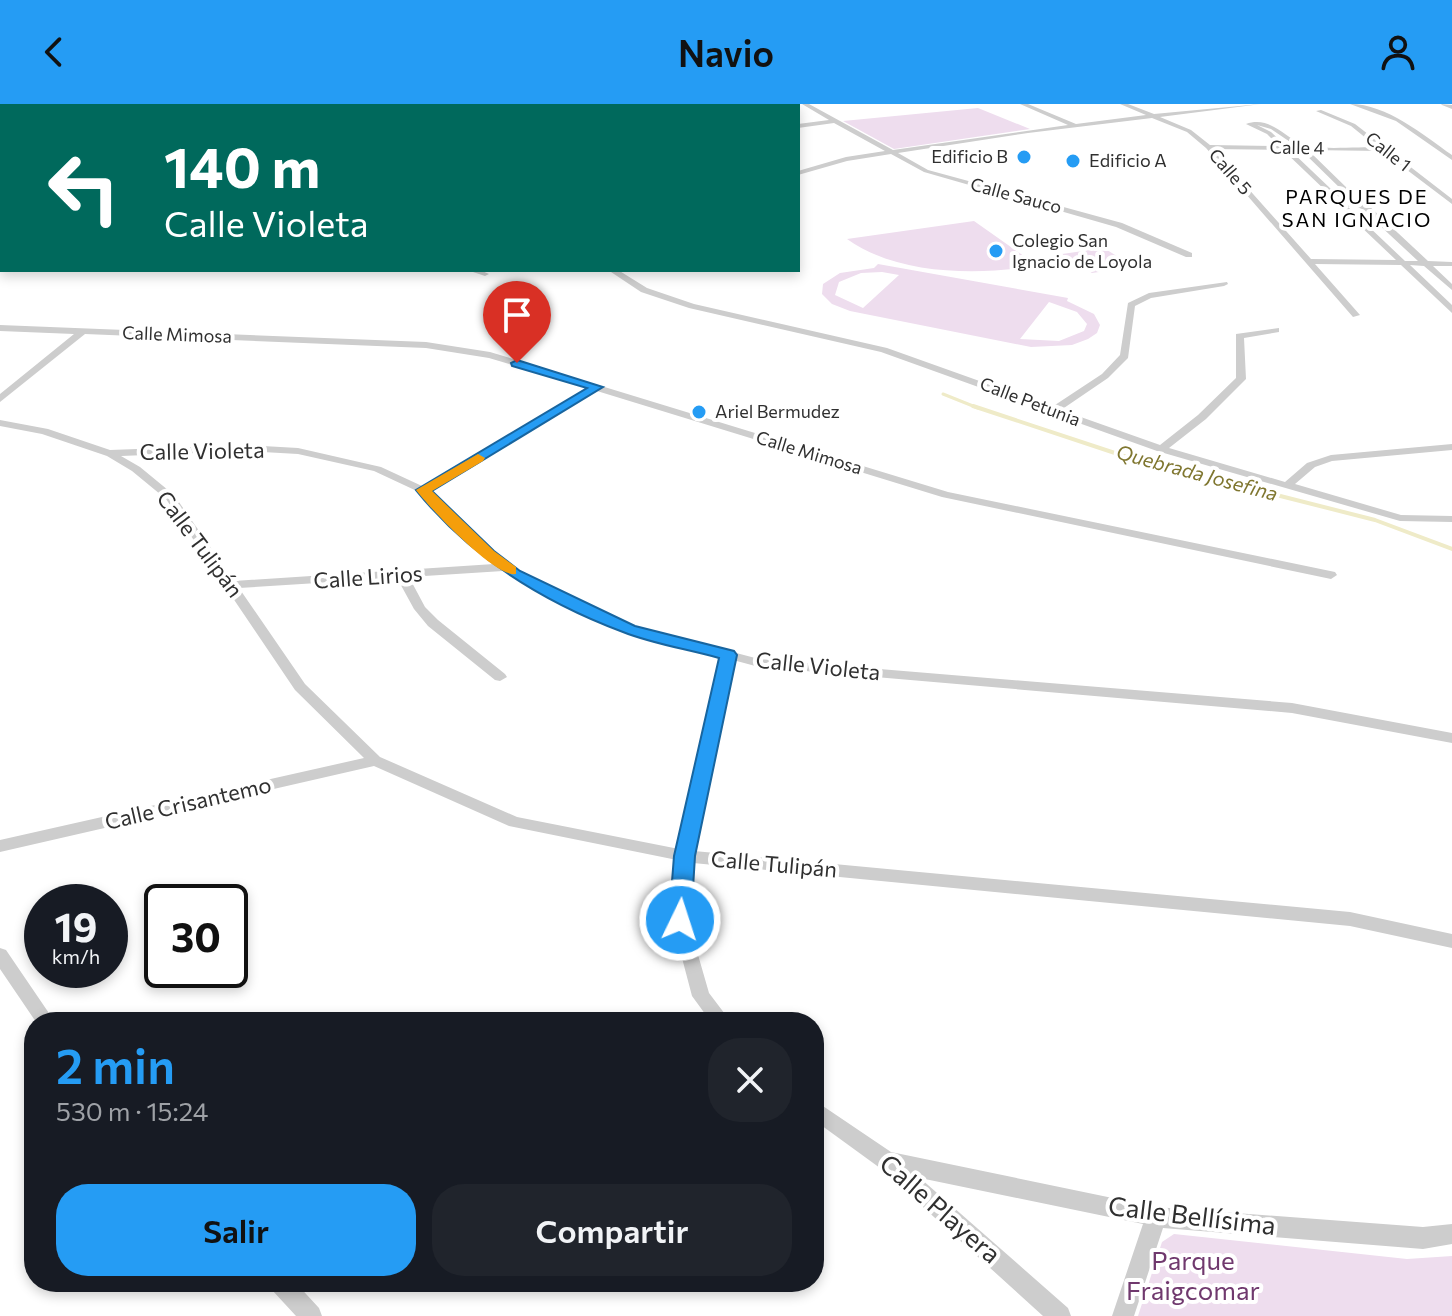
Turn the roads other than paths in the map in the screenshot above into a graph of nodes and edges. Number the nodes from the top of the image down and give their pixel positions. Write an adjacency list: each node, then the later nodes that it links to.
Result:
1 (805, 104): 10 (street, Calle Sauco)
2 (1023, 104): 12 (street)
3 (1123, 104): 9 (street, Calle 5)
4 (1223, 104): 7 (street)
5 (1258, 104): 7 (street)
6 (1353, 104): 18 (street)
7 (1232, 107): 9 (street)
8 (1319, 111): 16 (street, Calle 1)
9 (1154, 116): 12 (street); 13 (street, Calle 5)
10 (835, 121): 11 (street); 17 (street, Calle Sauco)
11 (800, 126)
12 (1074, 126): 17 (street)
13 (1208, 147): 14 (street, Calle 4); 24 (street, Calle 5)
14 (1284, 148): 15 (street, Calle 4); 15 (street); 20 (street)
15 (1300, 148): 16 (street, Calle 4); 20 (street)
16 (1385, 149): 21 (street, Calle 1)
17 (890, 152): 19 (street); 23 (street, Calle Sauco)
18 (1452, 158)
19 (800, 172)
20 (1343, 195): 22 (street)
21 (1452, 202)
22 (1352, 203): 25 (street); 26 (street)
23 (1189, 255)
24 (1308, 261): 25 (street); 34 (street, Calle 5)
25 (1403, 263): 26 (street); 33 (street)
26 (1425, 263): 27 (street); 32 (street)
27 (1452, 264)
28 (478, 272): 30 (street)
29 (615, 272): 40 (street, Calle Petunia)
30 (485, 274)
31 (1224, 284): 40 (street)
32 (1452, 288)
33 (1452, 310)
34 (1356, 315)
35 (0, 328): 37 (street, Calle Mimosa)
36 (1276, 330): 43 (street)
37 (83, 331): 38 (street, Calle Mimosa); 39 (street)
38 (597, 387): 48 (street); 52 (street, Calle Mimosa)
39 (0, 399)
40 (1052, 411): 43 (street, Calle Petunia)
41 (0, 423): 45 (street, Calle Violeta)
42 (1452, 447): 47 (street)
43 (1161, 449): 47 (street, Calle Petunia)
44 (163, 452): 45 (street, Calle Violeta); 46 (street); 48 (street, Calle Violeta)
45 (109, 453): 46 (street, Calle Tulipán)
46 (136, 469): 53 (street, Calle Tulipán)
47 (1288, 485): 49 (street, Calle Petunia)
48 (423, 490): 50 (street, Calle Violeta)
49 (1452, 519)
50 (505, 567): 51 (street, Calle Lirios); 54 (street, Calle Violeta)
51 (402, 575): 53 (street, Calle Lirios); 55 (street)
52 (1331, 575)
53 (232, 585): 57 (street, Calle Tulipán)
54 (728, 655): 56 (street, Calle Violeta); 59 (street)
55 (500, 677)
56 (1452, 738)
57 (375, 761): 58 (street, Calle Crisantemo); 59 (street, Calle Tulipán)
58 (0, 846)
59 (685, 856): 60 (street, Calle Tulipán); 63 (street)
60 (1452, 941)
61 (0, 955): 62 (street)
62 (39, 1012)
63 (714, 1012)
64 (824, 1116): 65 (street, Calle Playera)
65 (887, 1161): 66 (street, Calle Bellísima); 70 (street, Calle Playera)
66 (1156, 1217): 67 (street, Calle Bellísima); 71 (street)
67 (1452, 1234)
68 (289, 1292): 69 (street)
69 (311, 1316)
70 (1060, 1316)
71 (1123, 1316)

